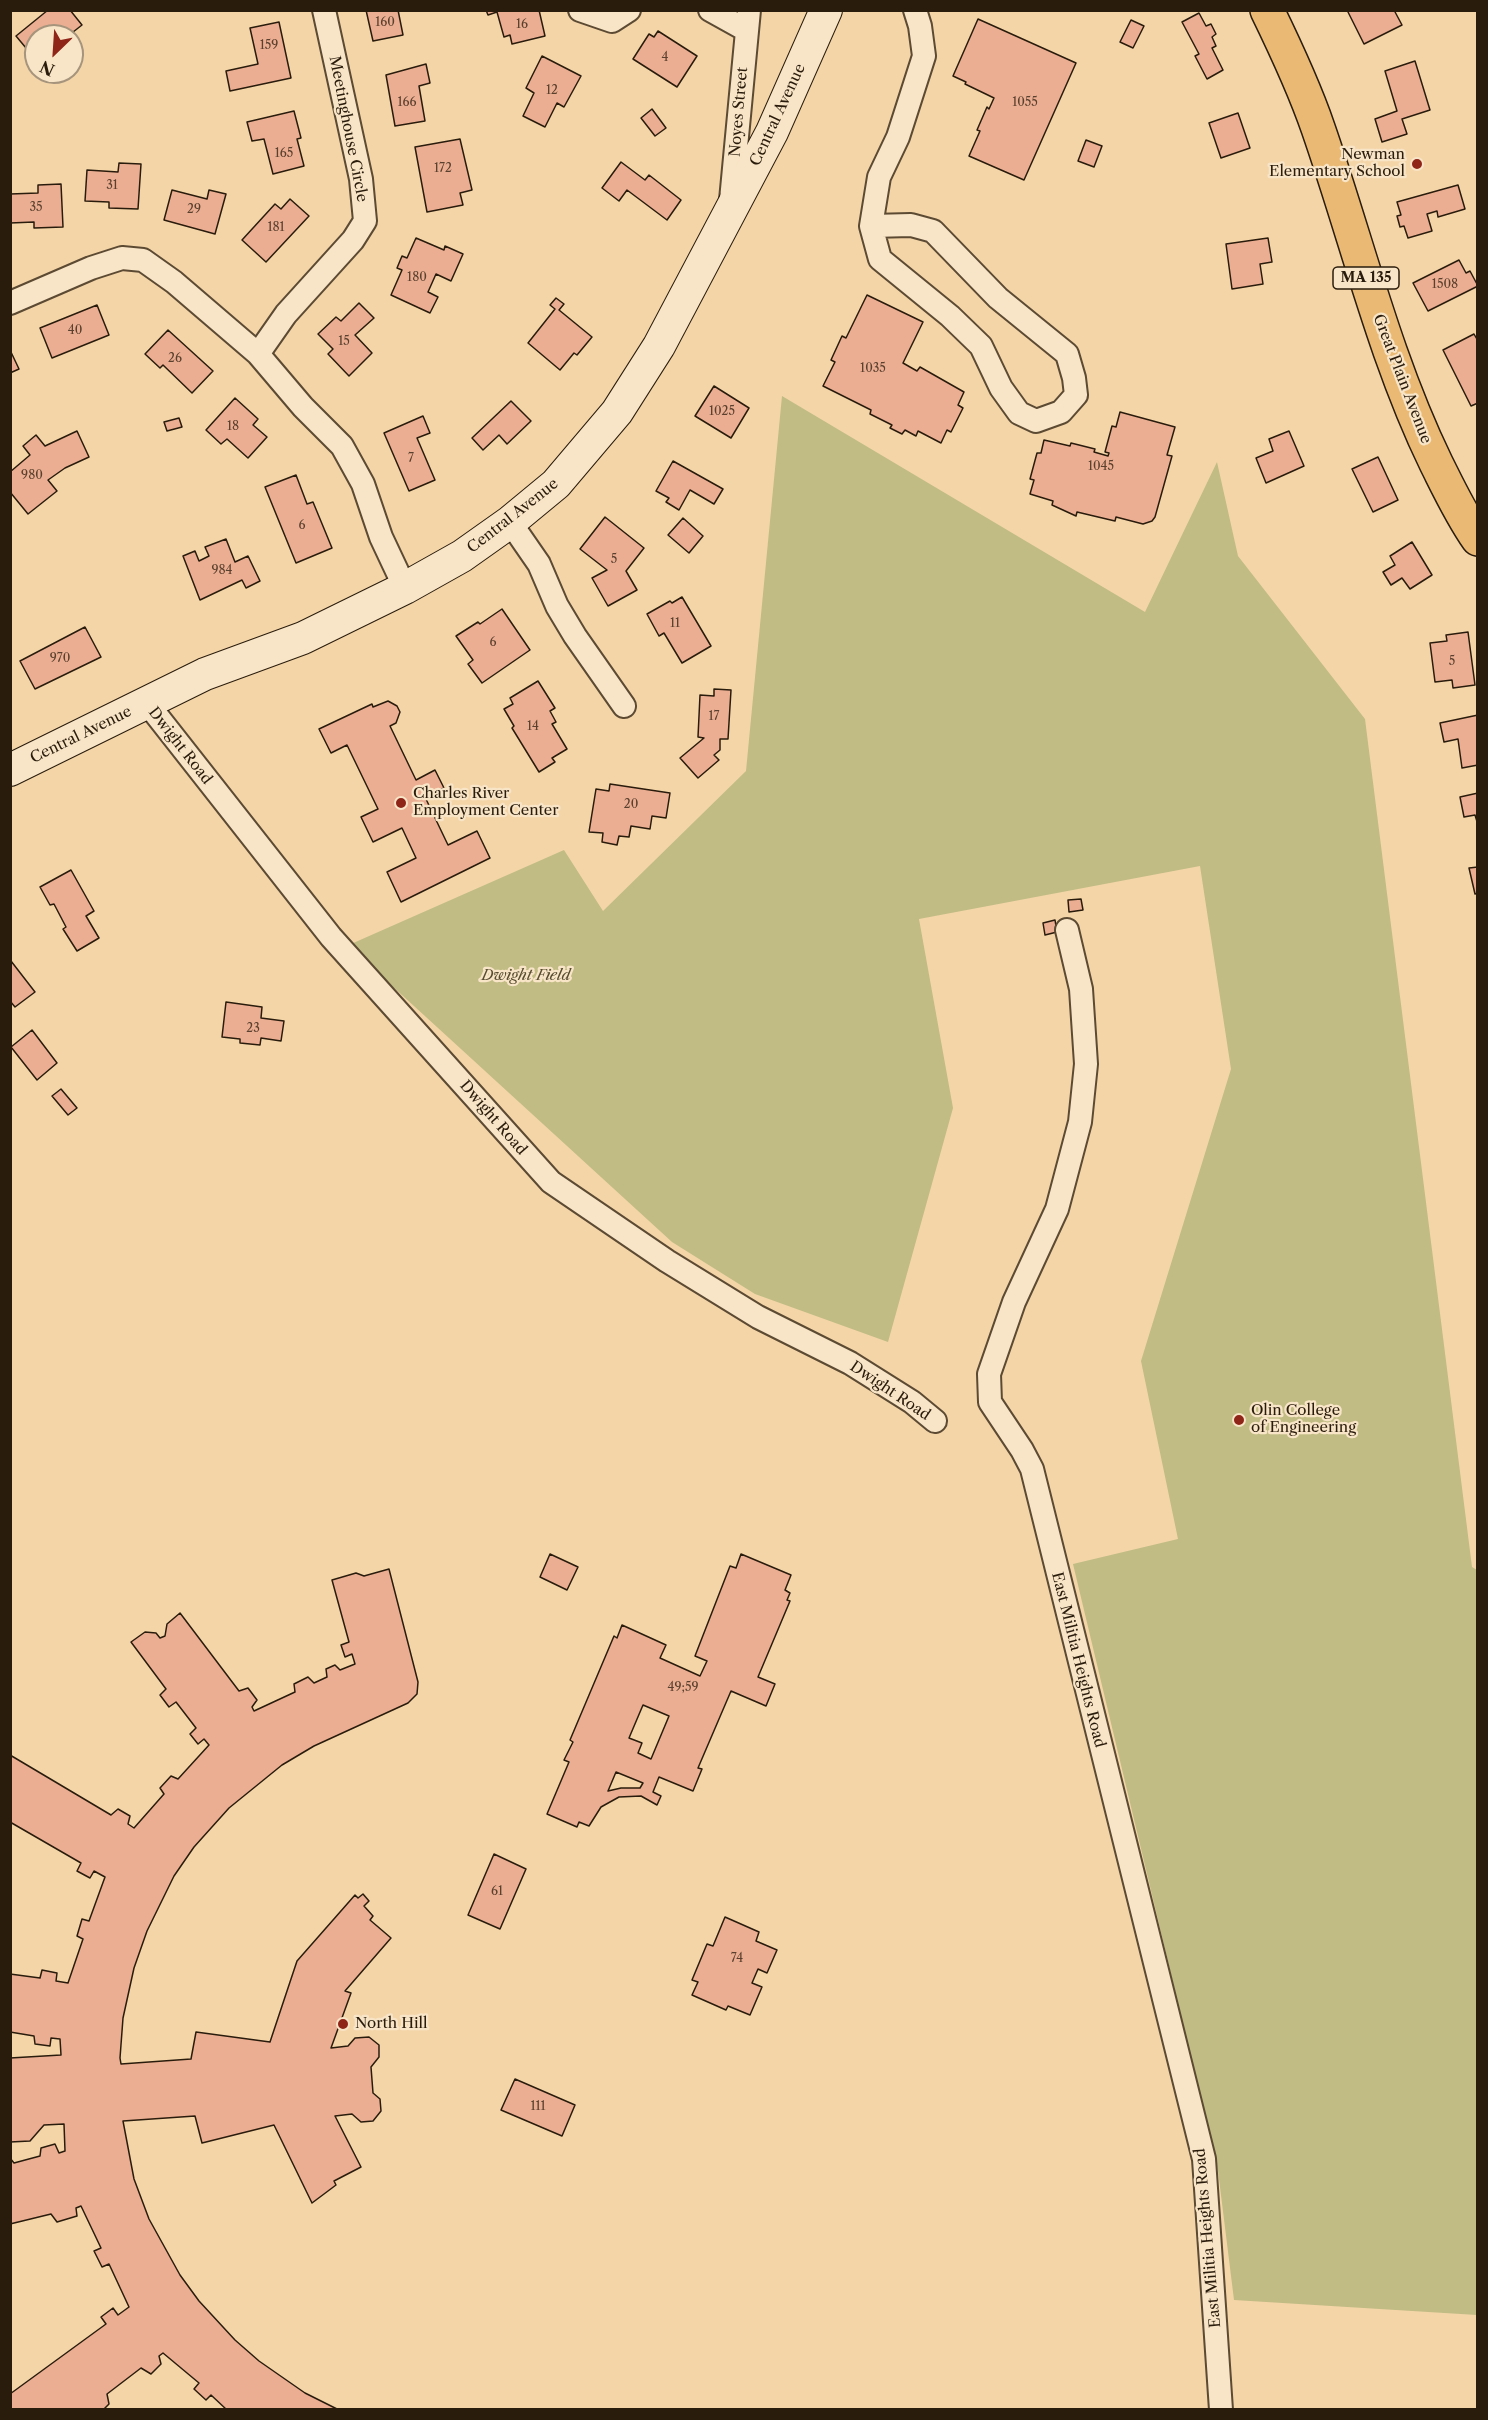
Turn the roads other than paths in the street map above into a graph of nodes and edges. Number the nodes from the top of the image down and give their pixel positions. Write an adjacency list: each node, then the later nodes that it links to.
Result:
1 (324, 10): 12 (street, Meetinghouse Circle)
2 (580, 10): 3 (street)
3 (629, 10)
4 (710, 10): 8 (street)
5 (826, 10): 9 (main road, Central Avenue)
6 (915, 10): 10 (street)
7 (1268, 10): 14 (main road, Great Plain Avenue / MA 135)
8 (748, 20): 9 (street, Noyes Street)
9 (730, 213): 13 (main road, Central Avenue)
10 (871, 226): 10 (street)
11 (10, 303): 12 (street)
12 (258, 354): 15 (street)
13 (510, 522): 15 (main road, Central Avenue); 17 (street)
14 (1478, 539)
15 (405, 588): 16 (main road, Central Avenue)
16 (147, 703): 18 (main road, Central Avenue); 20 (street, Dwight Road)
17 (624, 706)
18 (10, 770)
19 (1067, 930): 21 (street, East Militia Heights Road)
20 (935, 1422)
21 (1221, 2409)

